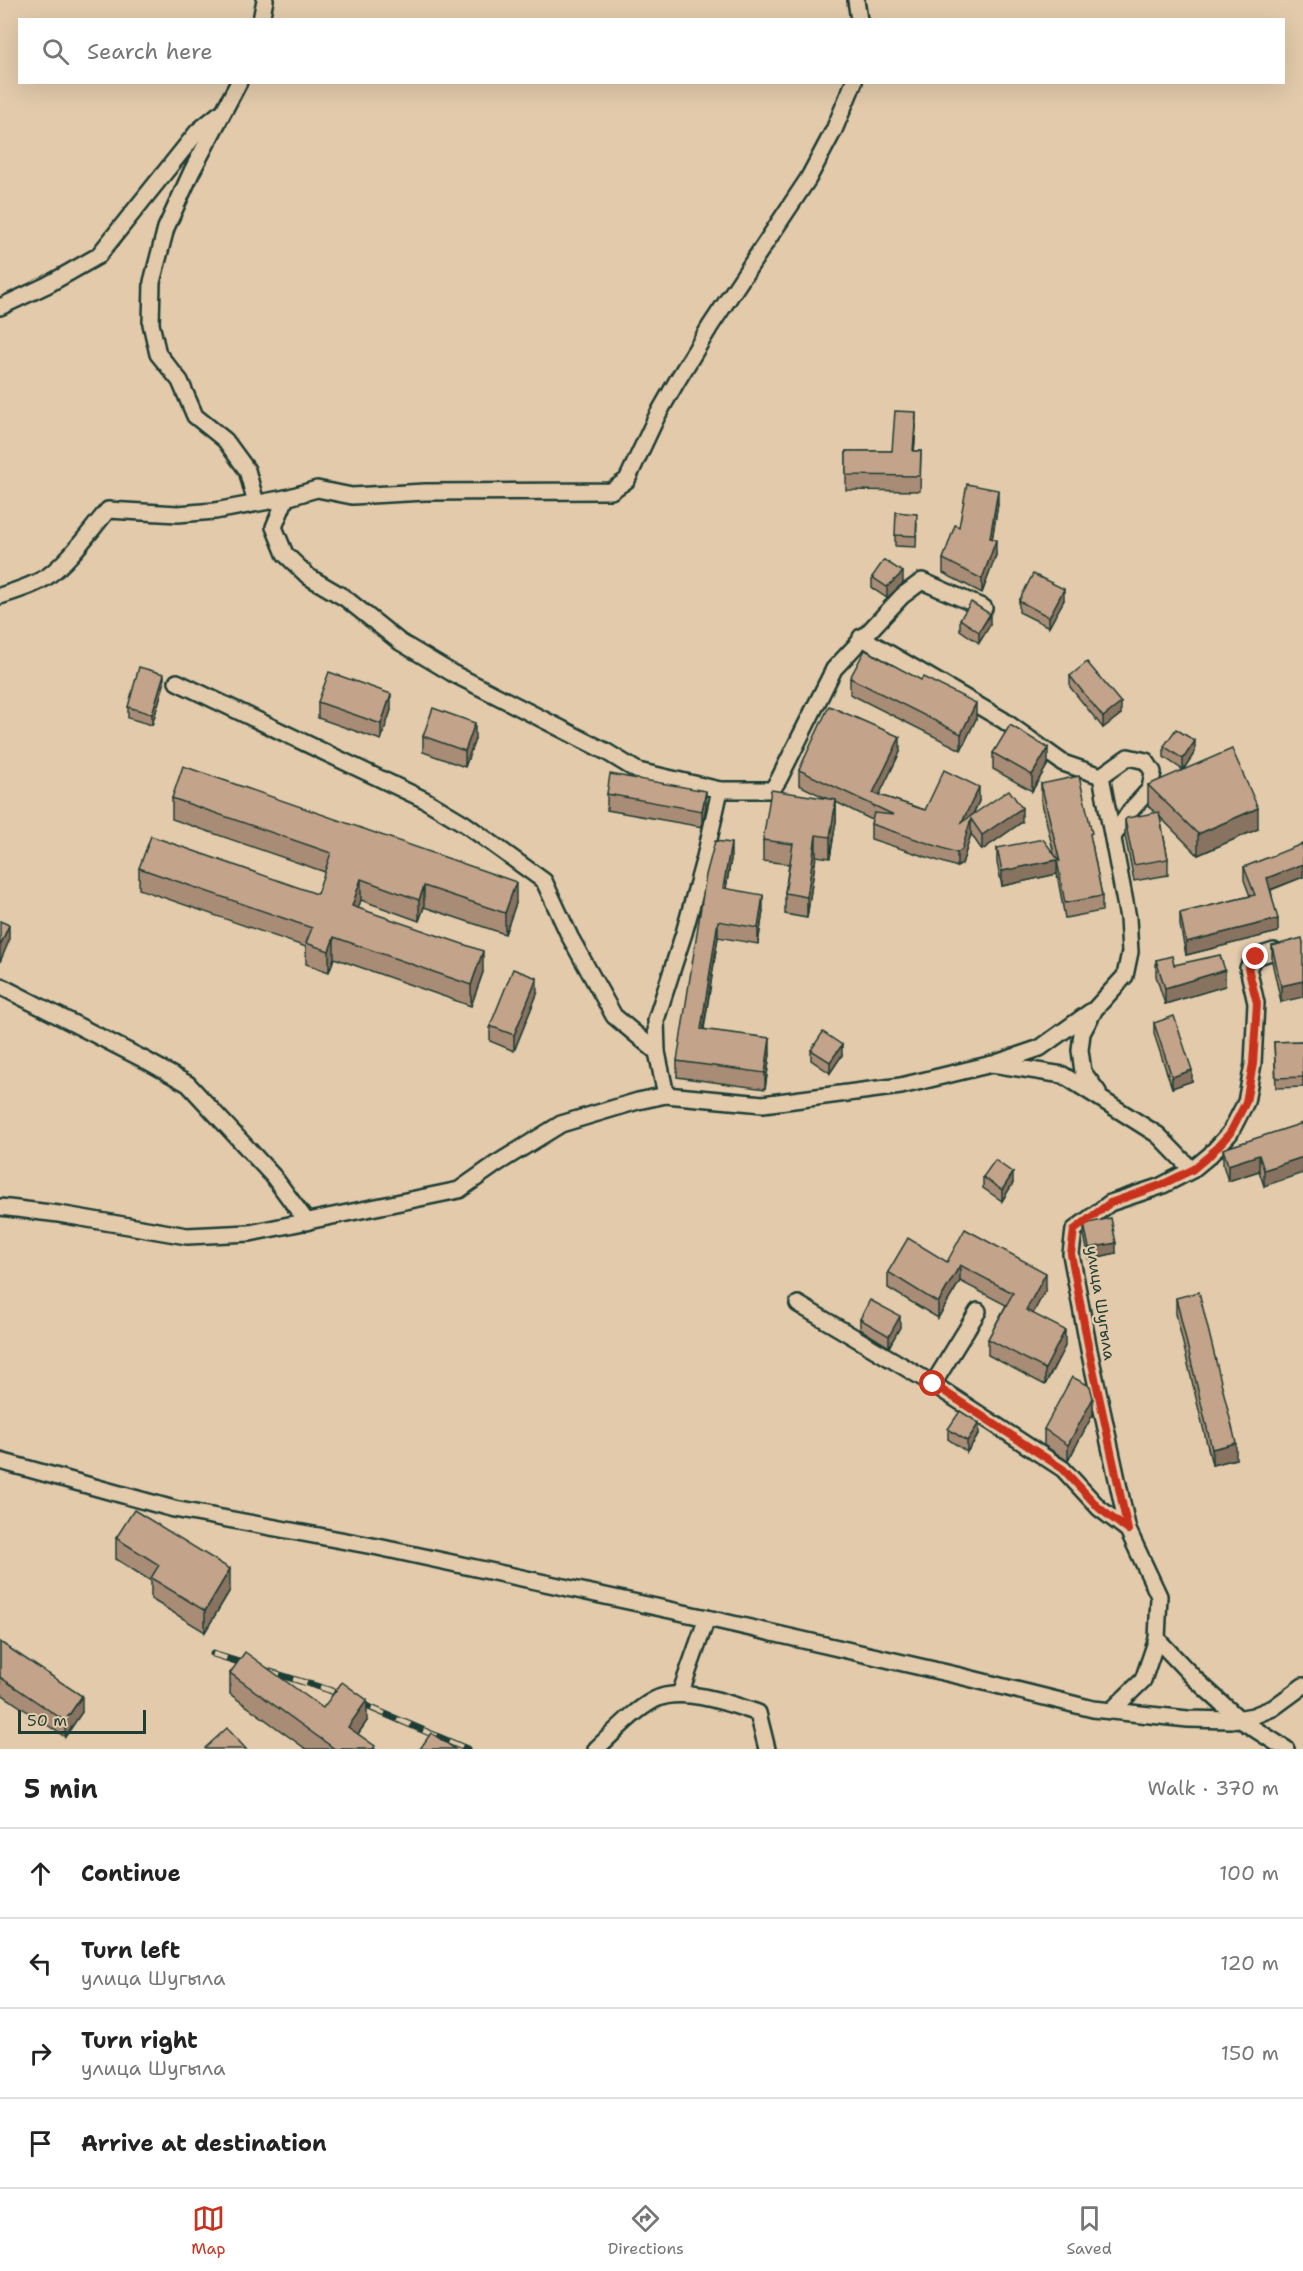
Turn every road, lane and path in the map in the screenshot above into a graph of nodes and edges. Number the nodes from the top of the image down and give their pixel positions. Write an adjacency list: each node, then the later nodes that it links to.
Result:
1 (265, 0): 3 (street)
2 (856, 0): 4 (street)
3 (261, 18)
4 (859, 18)
5 (238, 84): 7 (street)
6 (853, 84): 9 (street)
7 (226, 109): 8 (street); 10 (street)
8 (0, 307)
9 (286, 498): 10 (street); 16 (street)
10 (256, 503): 11 (street)
11 (0, 596)
12 (984, 608): 13 (street)
13 (861, 638): 15 (street); 16 (street)
14 (177, 682): 21 (street)
15 (1101, 776): 17 (street); 17 (street)
16 (720, 790): 21 (street)
17 (1113, 837): 20 (street)
18 (1274, 951): 25 (street, улица Шугыла)
19 (0, 986): 27 (street)
20 (1095, 1009): 22 (street); 24 (street)
21 (657, 1052): 23 (street)
22 (992, 1064): 23 (street); 24 (street)
23 (666, 1095): 27 (street)
24 (1104, 1099): 25 (street)
25 (1192, 1170): 32 (street, улица Шугыла)
26 (0, 1207): 27 (street)
27 (308, 1222)
28 (798, 1304): 30 (street)
29 (978, 1311): 30 (street)
30 (933, 1384): 32 (street)
31 (0, 1461): 33 (street)
32 (1128, 1530): 34 (street, улица Шугыла)
33 (707, 1618): 36 (street); 37 (street)
34 (1157, 1639): 37 (street, улица Шугыла); 38 (street)
35 (1303, 1686): 38 (street)
36 (680, 1694): 39 (street); 40 (street)
37 (1111, 1711): 38 (street)
38 (1239, 1719): 41 (street)
39 (596, 1749)
40 (766, 1749)
41 (1286, 1749)

